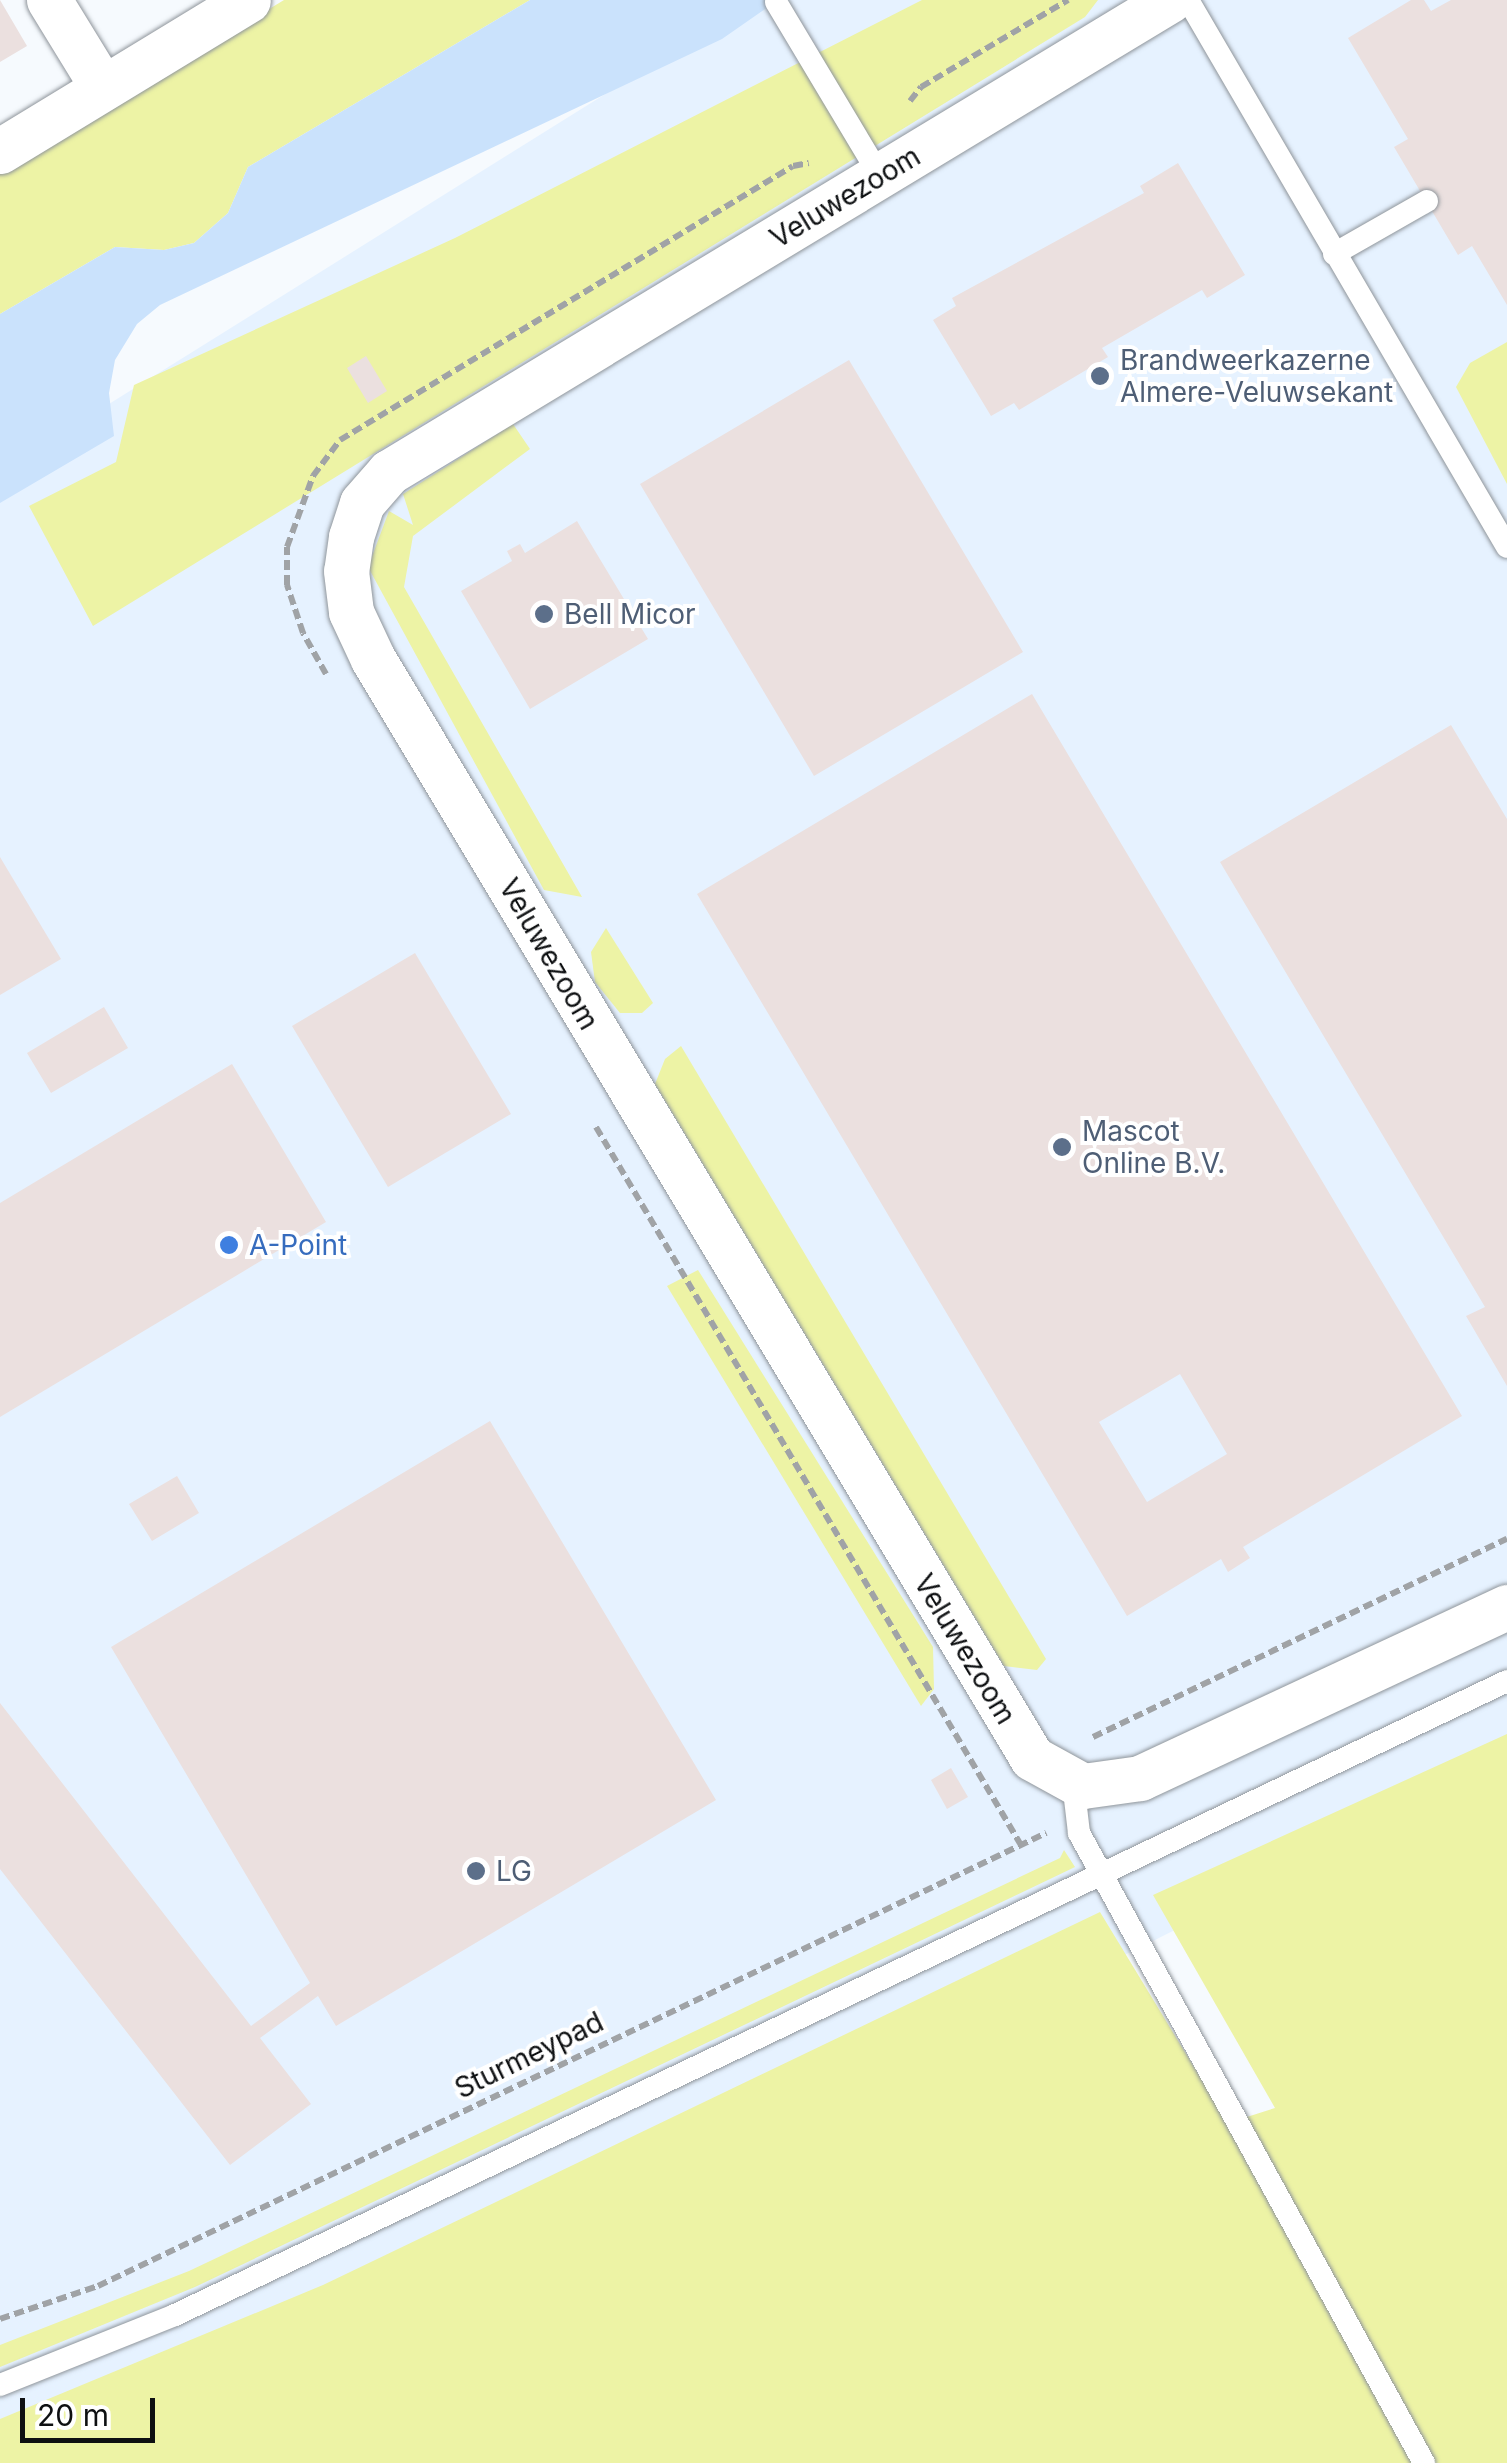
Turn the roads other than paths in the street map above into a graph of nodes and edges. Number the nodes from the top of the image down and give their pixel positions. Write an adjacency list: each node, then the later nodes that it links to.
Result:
1 (49, 0): 6 (street)
2 (248, 0): 6 (street)
3 (1170, 0): 8 (street, Veluwezoom)
4 (1188, 0): 10 (lane)
5 (776, 2): 8 (lane)
6 (103, 88): 7 (street)
7 (0, 151)
8 (869, 160): 14 (street, Veluwezoom)
9 (1427, 201): 10 (lane)
10 (1334, 254): 11 (lane)
11 (1507, 547)
12 (1507, 1607): 14 (street)
13 (1507, 1681): 15 (lane)
14 (1062, 1788): 15 (lane)
15 (1100, 1873): 16 (lane); 17 (lane)
16 (0, 2385)
17 (1424, 2463)

